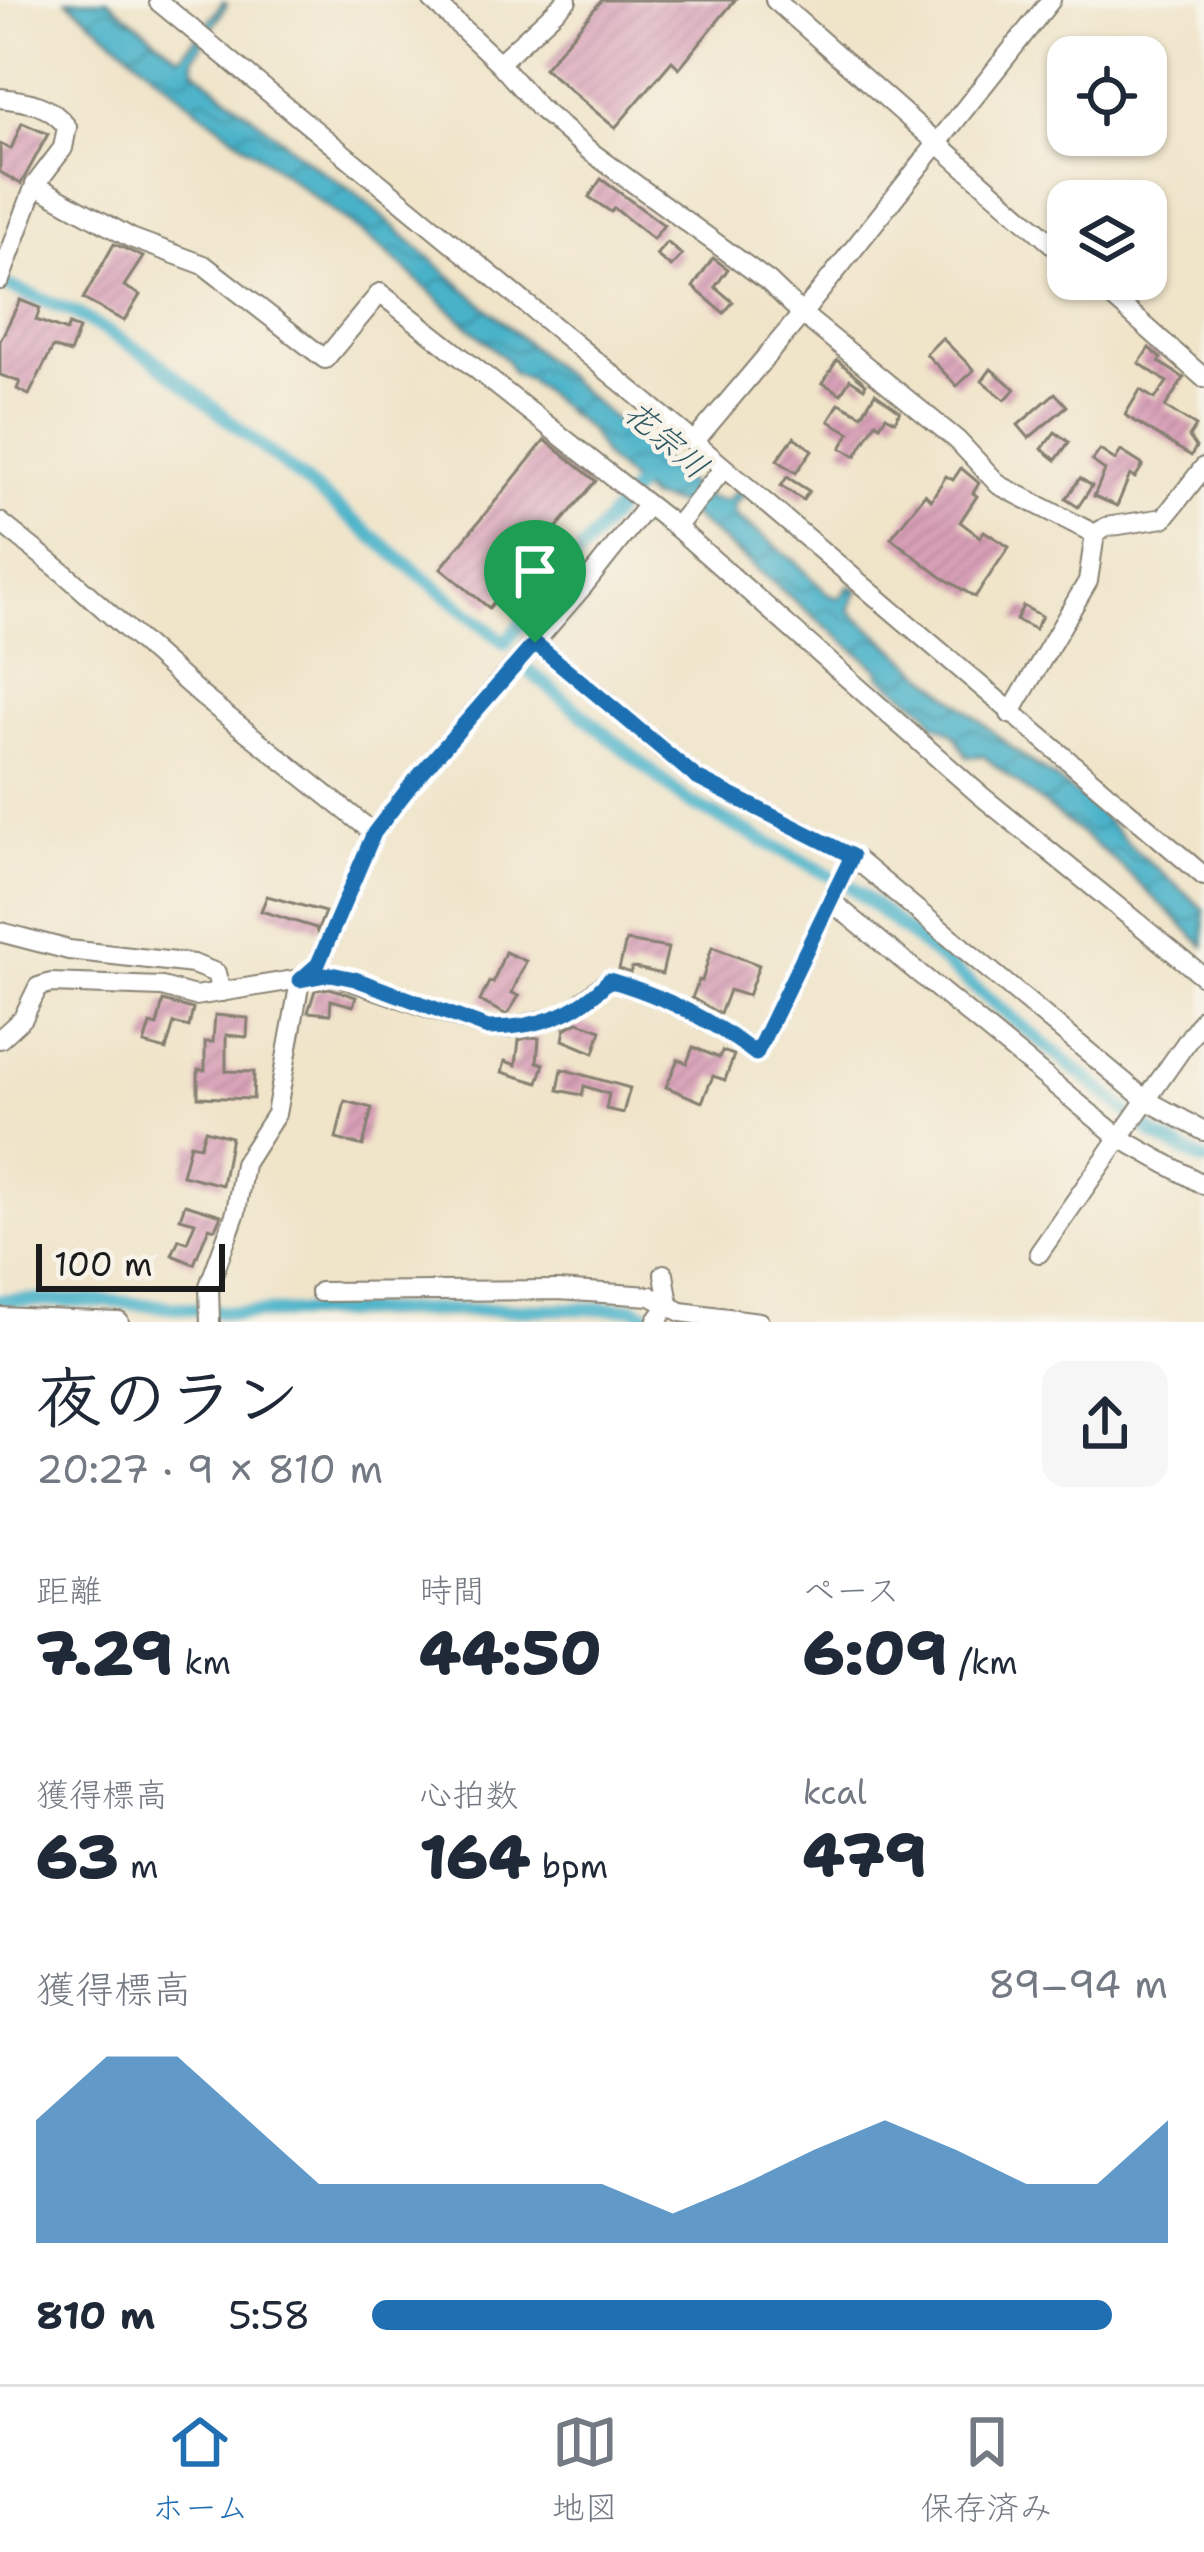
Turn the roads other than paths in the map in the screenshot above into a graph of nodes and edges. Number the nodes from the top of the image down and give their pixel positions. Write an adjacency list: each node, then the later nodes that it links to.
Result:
1 (432, 0): 6 (street)
2 (567, 0): 6 (street)
3 (776, 0): 8 (street)
4 (1051, 0): 8 (street)
5 (159, 2): 15 (street)
6 (499, 62): 13 (street)
7 (0, 98): 9 (street)
8 (936, 142): 10 (street); 13 (street)
9 (35, 185): 11 (street); 18 (street)
10 (1047, 240)
11 (2, 277)
12 (1116, 300): 14 (street)
13 (803, 312): 15 (street); 21 (street)
14 (1204, 378)
15 (694, 442): 17 (street)
16 (1204, 466): 21 (street)
17 (721, 472): 20 (street); 23 (street)
18 (646, 507): 20 (street); 22 (street)
19 (0, 522): 24 (street)
20 (679, 523): 29 (street)
21 (1095, 534): 23 (street)
22 (535, 643): 24 (street); 25 (street)
23 (1010, 714): 26 (street)
24 (374, 833): 30 (street)
25 (852, 856): 27 (street); 34 (street)
26 (1204, 876)
27 (832, 902): 30 (street); 36 (street)
28 (0, 932): 31 (street)
29 (1204, 977)
30 (300, 980): 31 (street); 44 (street)
31 (221, 992): 33 (street)
32 (1204, 1016): 34 (street)
33 (0, 1039)
34 (1146, 1100): 35 (street); 36 (street)
35 (1204, 1131)
36 (1120, 1138): 37 (street); 38 (street)
37 (1204, 1185)
38 (1040, 1253)
39 (664, 1274): 41 (street)
40 (320, 1292): 41 (street)
41 (669, 1304): 45 (street); 46 (street)
42 (0, 1317): 43 (street)
43 (119, 1322)
44 (210, 1322)
45 (656, 1322)
46 (759, 1322)

